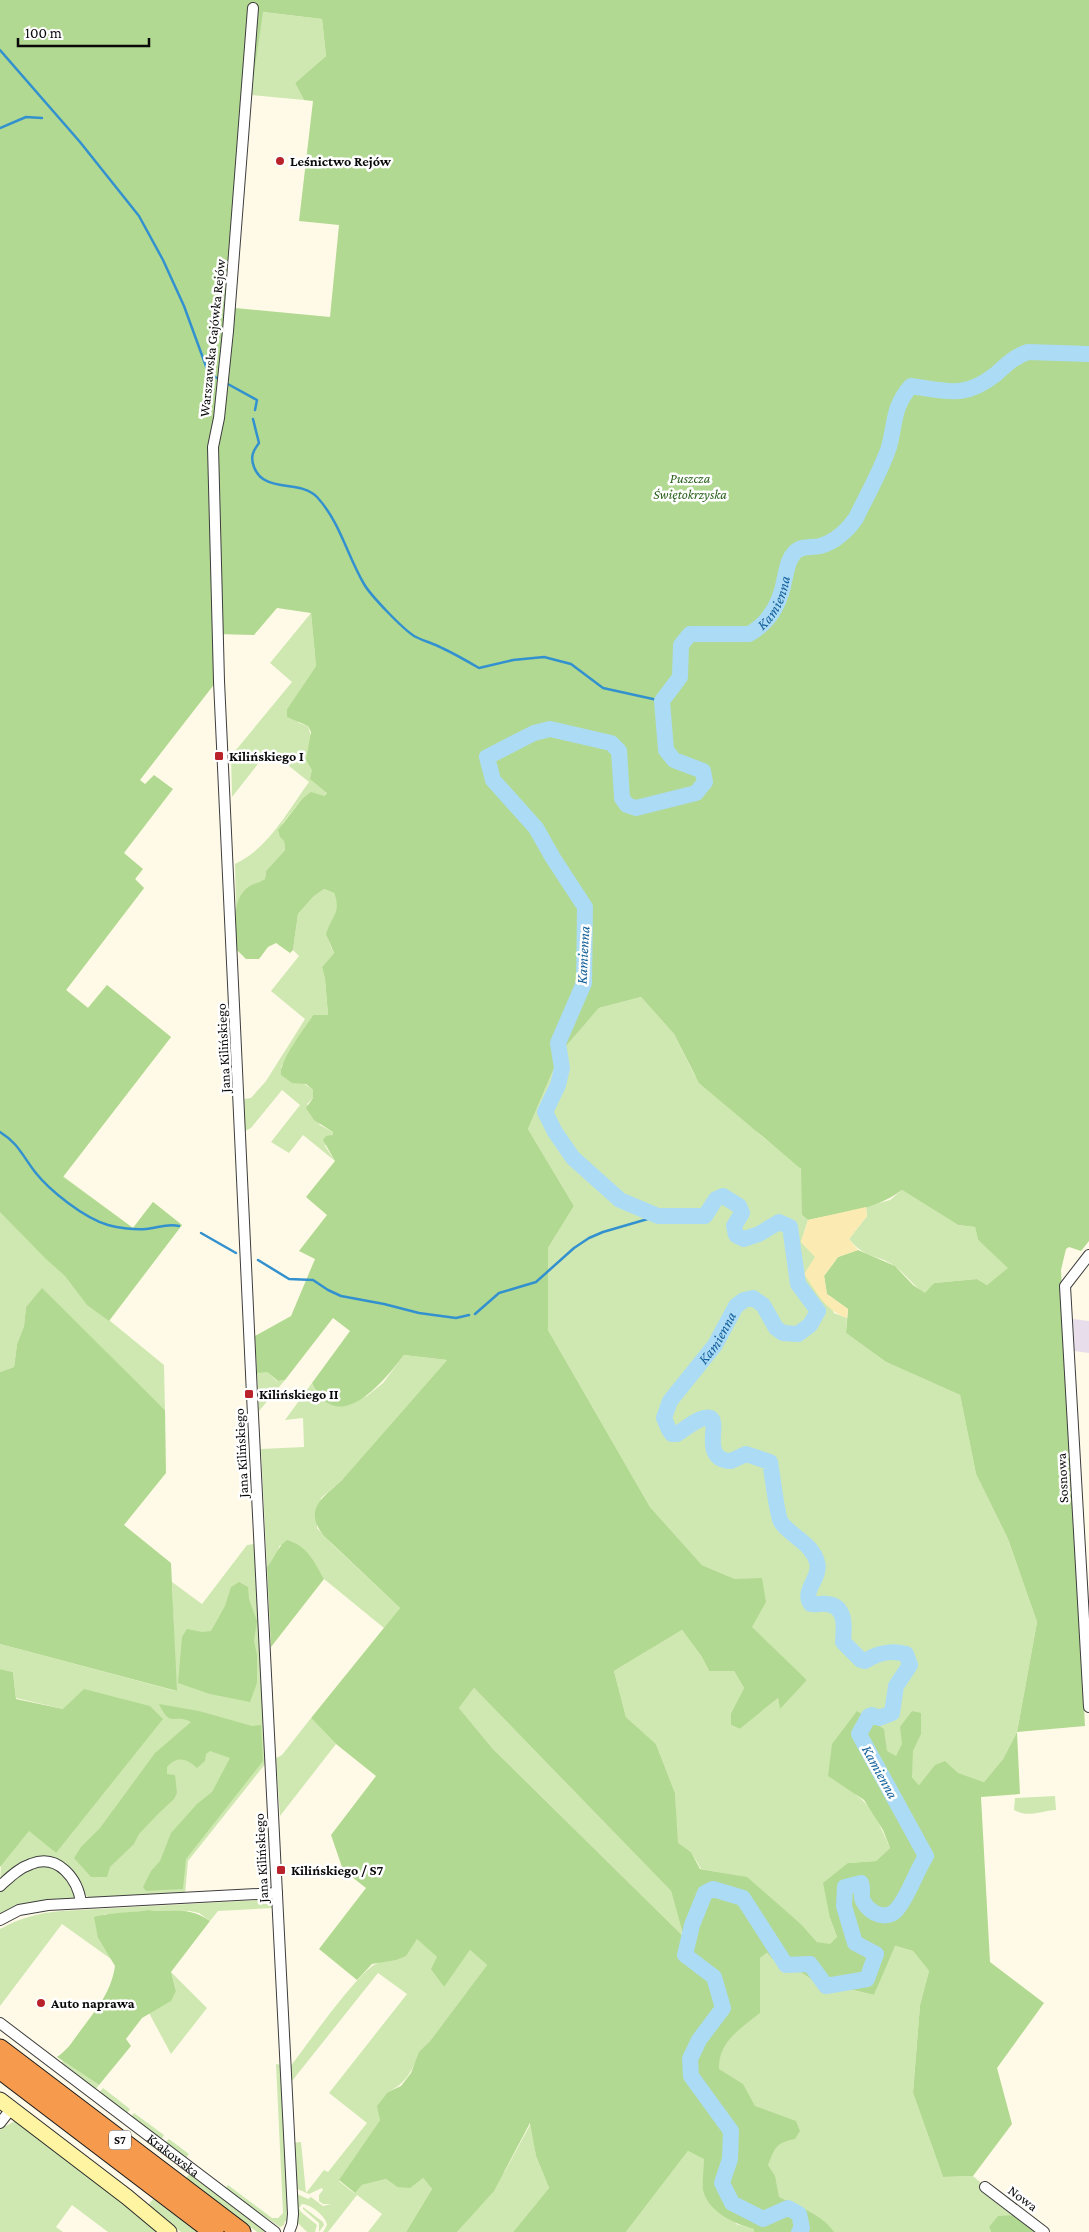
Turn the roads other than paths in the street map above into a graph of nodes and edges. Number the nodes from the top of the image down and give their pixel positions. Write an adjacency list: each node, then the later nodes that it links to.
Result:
1 (253, 8): 2 (street, Warszawska Gajówka Rejów)
2 (219, 672): 6 (street, Jana Kilińskiego)
3 (1087, 1261): 4 (street, Sosnowa)
4 (1089, 1707)
5 (0, 1886): 7 (street)
6 (277, 1893): 7 (street); 19 (street, Jana Kilińskiego)
7 (81, 1903): 8 (street)
8 (0, 1920)
9 (0, 2023): 18 (street, Krakowska)
10 (0, 2048): 17 (highway, S7)
11 (0, 2068): 16 (highway, S7)
12 (6, 2104): 13 (street); 15 (street)
13 (0, 2123)
14 (985, 2187): 20 (street, Nowa)
15 (169, 2232)
16 (214, 2232)
17 (241, 2232)
18 (275, 2232)
19 (288, 2232)
20 (1044, 2232)

